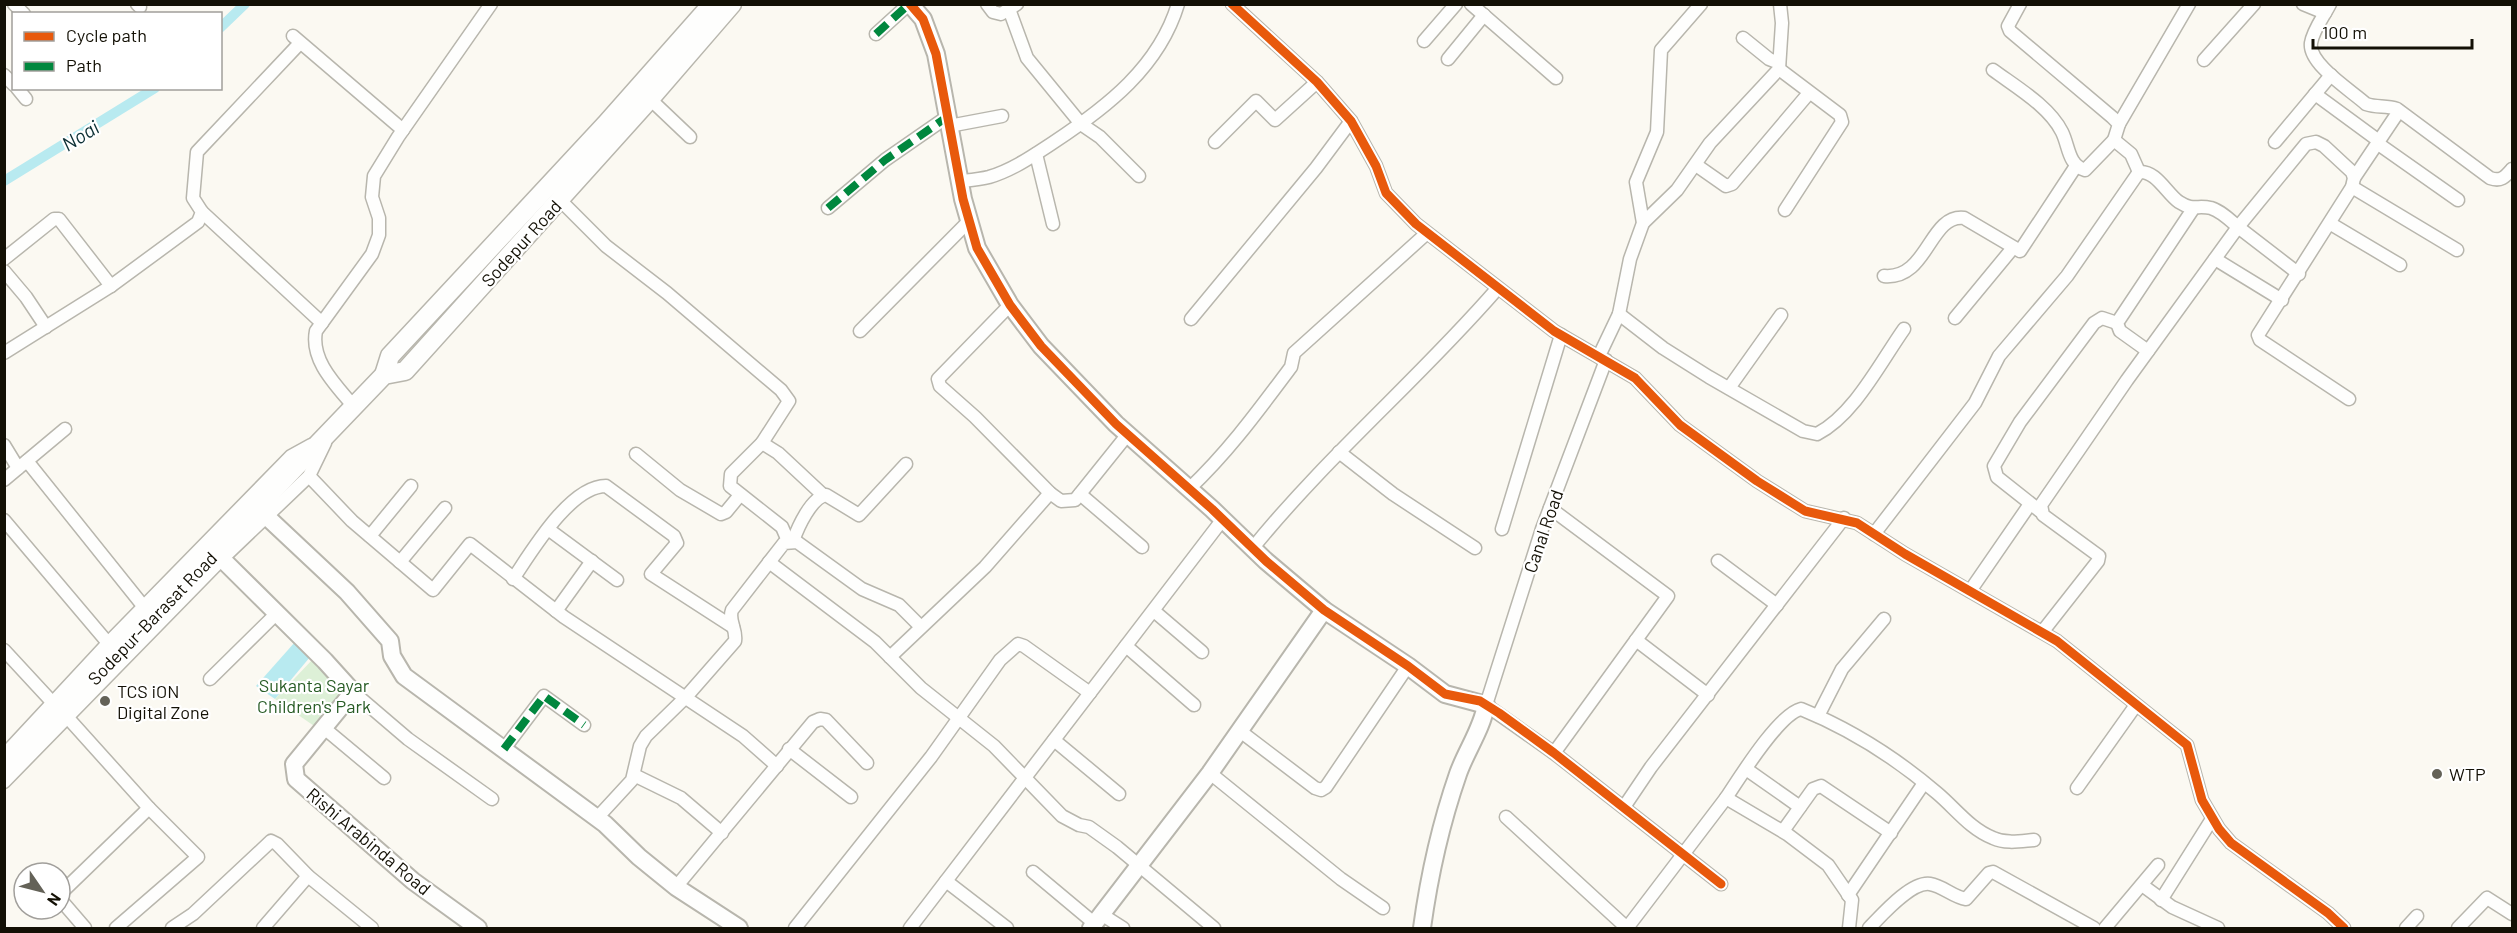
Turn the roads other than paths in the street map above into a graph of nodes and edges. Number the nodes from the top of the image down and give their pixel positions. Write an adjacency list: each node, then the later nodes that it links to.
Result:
1 (491, 4): 40 (street)
2 (712, 4): 91 (main road)
3 (732, 4): 33 (main road, Sodepur Road)
4 (910, 4): 19 (street); 36 (street)
5 (987, 4): 16 (street)
6 (1178, 4): 38 (street)
7 (1232, 4): 28 (street)
8 (1456, 4): 21 (street)
9 (1471, 4): 18 (street)
10 (1701, 4): 61 (street)
11 (1780, 4): 24 (street)
12 (2020, 4): 39 (street)
13 (2189, 4): 39 (street)
14 (2254, 4): 23 (street)
15 (2303, 4): 17 (street)
16 (1013, 7): 38 (street)
17 (2328, 9): 26 (street)
18 (1484, 15): 22 (street); 27 (street)
19 (876, 34)
20 (1743, 38): 24 (street)
21 (1424, 41)
22 (1448, 59)
23 (2204, 60)
24 (1779, 66): 30 (street); 47 (street)
25 (1993, 70): 48 (street)
26 (2331, 75): 31 (street); 34 (street)
27 (1556, 78)
28 (1317, 82): 37 (street); 43 (street)
29 (19, 90): 32 (street)
30 (1809, 93): 47 (street); 58 (street)
31 (2315, 94): 44 (street); 45 (street)
32 (26, 99)
33 (650, 99): 41 (street); 54 (main road, Sodepur Road)
34 (2399, 111): 45 (street); 49 (street)
35 (1002, 116): 36 (street)
36 (948, 121): 52 (street); 56 (street)
37 (1351, 122): 65 (street); 81 (street)
38 (1081, 124): 46 (street); 51 (street)
39 (2119, 124): 42 (street)
40 (403, 130): 59 (street); 82 (street)
41 (690, 137)
42 (2114, 140): 48 (street); 50 (street)
43 (1215, 142)
44 (2275, 142)
45 (2378, 142): 53 (street); 55 (street)
46 (1036, 154): 52 (street); 62 (street)
47 (1696, 165): 61 (street)
48 (2076, 166): 66 (street)
49 (2512, 169)
50 (2139, 172): 57 (street); 121 (street)
51 (1139, 176)
52 (962, 181): 60 (street)
53 (2353, 183): 63 (street); 64 (street); 67 (street)
54 (560, 200): 91 (main road, Sodepur Road); 98 (street)
55 (2458, 200)
56 (828, 208)
57 (2193, 209): 64 (street); 83 (street)
58 (1785, 210)
59 (202, 213): 74 (street); 82 (street)
60 (969, 221): 77 (street); 86 (street)
61 (1643, 223): 78 (street, Canal Road)
62 (1053, 224)
63 (2331, 224): 70 (street); 72 (street)
64 (2238, 227): 68 (street); 72 (street)
65 (1427, 232): 75 (street); 107 (street)
66 (2012, 249): 73 (street); 80 (street)
67 (2457, 250)
68 (2215, 259): 76 (street); 88 (street)
69 (4, 260): 74 (street)
70 (2400, 265)
71 (4, 271): 84 (street)
72 (2299, 274): 76 (street)
73 (1884, 276)
74 (111, 286): 84 (street)
75 (1497, 288): 87 (street); 100 (street)
76 (2282, 300): 93 (street)
77 (1010, 305): 97 (street); 108 (street)
78 (1619, 314): 90 (street, Canal Road); 92 (street)
79 (1781, 315): 92 (street)
80 (1955, 318)
81 (1191, 319)
82 (322, 323): 94 (street)
83 (2117, 323): 88 (street); 112 (street)
84 (46, 327): 89 (street)
85 (1904, 329): 92 (street)
86 (860, 331)
87 (1566, 338): 90 (street); 120 (street)
88 (2148, 351): 112 (street)
89 (4, 353)
90 (1603, 358): 114 (street, Canal Road); 116 (street)
91 (384, 375): 94 (main road, Sodepur Road)
92 (1729, 388)
93 (2349, 399)
94 (355, 408): 96 (main road, Sodepur Road)
95 (65, 429): 103 (street)
96 (330, 434): 104 (main road, Sodepur Road); 136 (street)
97 (1128, 434): 107 (street); 109 (street)
98 (762, 443): 110 (street); 111 (street)
99 (4, 446): 103 (street)
100 (1339, 452): 125 (street); 126 (street)
101 (636, 454): 110 (street)
102 (906, 464): 111 (street)
103 (22, 465): 105 (street); 136 (street)
104 (304, 471): 115 (street); 122 (street); 175 (main road, Sodepur-Barasat Road)
105 (4, 480)
106 (411, 486): 122 (street)
107 (1189, 489): 117 (street)
108 (1050, 493): 109 (street); 142 (street)
109 (1080, 494): 124 (street)
110 (740, 495): 123 (street)
111 (823, 495): 123 (street)
112 (2035, 507): 134 (street); 144 (street)
113 (446, 508): 130 (street)
114 (1550, 508): 145 (street); 159 (street, Canal Road)
115 (266, 516): 127 (street); 168 (street)
116 (1844, 518): 121 (street); 135 (street)
117 (1223, 519): 126 (street); 139 (street)
118 (4, 520): 146 (street)
119 (548, 529): 128 (street); 132 (street); 143 (street)
120 (1502, 529)
121 (1874, 534): 134 (street)
122 (370, 536): 130 (street)
123 (790, 541): 131 (street); 142 (street)
124 (1142, 547)
125 (1474, 548)
126 (1252, 549): 137 (street)
127 (222, 559): 140 (street); 163 (street)
128 (592, 561): 133 (street); 138 (street)
129 (1718, 561): 135 (street)
130 (400, 562): 132 (street)
131 (769, 562): 143 (street); 150 (street)
132 (513, 579): 138 (street)
133 (617, 580)
134 (1970, 591): 144 (street)
135 (1777, 605): 155 (street)
136 (144, 607): 146 (street)
137 (1324, 610): 151 (street); 166 (street)
138 (556, 611): 156 (street)
139 (1154, 611): 147 (street); 149 (street)
140 (277, 613): 152 (street); 153 (street)
141 (1884, 619): 161 (street)
142 (920, 626): 150 (street)
143 (734, 627): 156 (street)
144 (2043, 631): 160 (street)
145 (1636, 640): 155 (street); 170 (street)
146 (108, 643): 157 (street)
147 (1126, 646): 154 (street); 158 (street)
148 (4, 650): 157 (street)
149 (1203, 652)
150 (890, 657): 162 (street)
151 (1408, 666): 159 (street); 166 (street)
152 (210, 679)
153 (352, 692): 165 (street, Rishi Arabinda Road); 186 (street)
154 (1090, 693): 162 (street); 167 (street)
155 (1708, 695): 187 (street)
156 (686, 697): 173 (street); 177 (street)
157 (53, 704): 171 (street)
158 (1194, 705)
159 (1486, 705): 170 (street); 226 (street, Canal Road)
160 (2136, 705): 182 (street); 192 (street)
161 (1818, 716): 174 (street); 181 (street)
162 (959, 717): 179 (street); 221 (street)
163 (68, 718): 180 (street); 189 (street)
164 (584, 725): 168 (street)
165 (324, 728): 178 (street); 219 (street, Rishi Arabinda Road)
166 (1240, 731): 176 (street)
167 (1054, 740): 179 (street); 183 (street)
168 (504, 749): 191 (street)
169 (789, 749): 172 (street); 173 (street); 184 (street)
170 (1554, 753): 187 (street)
171 (4, 755)
172 (867, 764)
173 (777, 766): 194 (street)
174 (1746, 769): 185 (street); 188 (street)
175 (4, 771)
176 (1210, 773): 199 (street); 209 (street)
177 (634, 775): 191 (street); 194 (street)
178 (384, 778)
179 (1026, 778): 199 (street); 202 (street)
180 (4, 783)
181 (1924, 783): 195 (street); 196 (street)
182 (2077, 788)
183 (1119, 794)
184 (851, 797)
185 (1726, 798): 193 (street); 197 (street)
186 (492, 799)
187 (1624, 807): 197 (street)
188 (1800, 807): 193 (street); 195 (street)
189 (149, 808): 203 (street); 215 (street)
190 (1506, 816): 227 (street)
191 (597, 818): 206 (street)
192 (2212, 819): 208 (street); 233 (street)
193 (1783, 831): 207 (street)
194 (722, 833): 206 (street)
195 (1891, 833): 207 (street)
196 (2034, 840)
197 (1683, 854): 204 (street); 227 (street)
198 (2158, 865): 205 (street)
199 (1139, 868): 213 (street); 225 (street)
200 (1033, 872): 213 (street)
201 (308, 876): 216 (street); 217 (street); 218 (street)
202 (946, 881): 222 (street); 223 (street)
203 (72, 882)
204 (1721, 884)
205 (2142, 885): 208 (street); 231 (street)
206 (676, 887): 220 (street)
207 (1848, 895): 228 (street)
208 (2161, 900): 232 (street)
209 (1383, 908)
210 (72, 913): 214 (street)
211 (2512, 914): 235 (street)
212 (2418, 916): 234 (street)
213 (1095, 922): 224 (street)
214 (85, 928)
215 (116, 928)
216 (172, 928)
217 (263, 928)
218 (372, 928)
219 (478, 928)
220 (739, 928)
221 (795, 928)
222 (910, 928)
223 (1007, 928)
224 (1122, 928)
225 (1214, 928)
226 (1422, 928)
227 (1627, 928)
228 (1849, 928)
229 (1869, 928): 230 (street)
230 (2094, 928)
231 (2105, 928)
232 (2218, 928)
233 (2344, 928)
234 (2406, 928)
235 (2458, 928)

